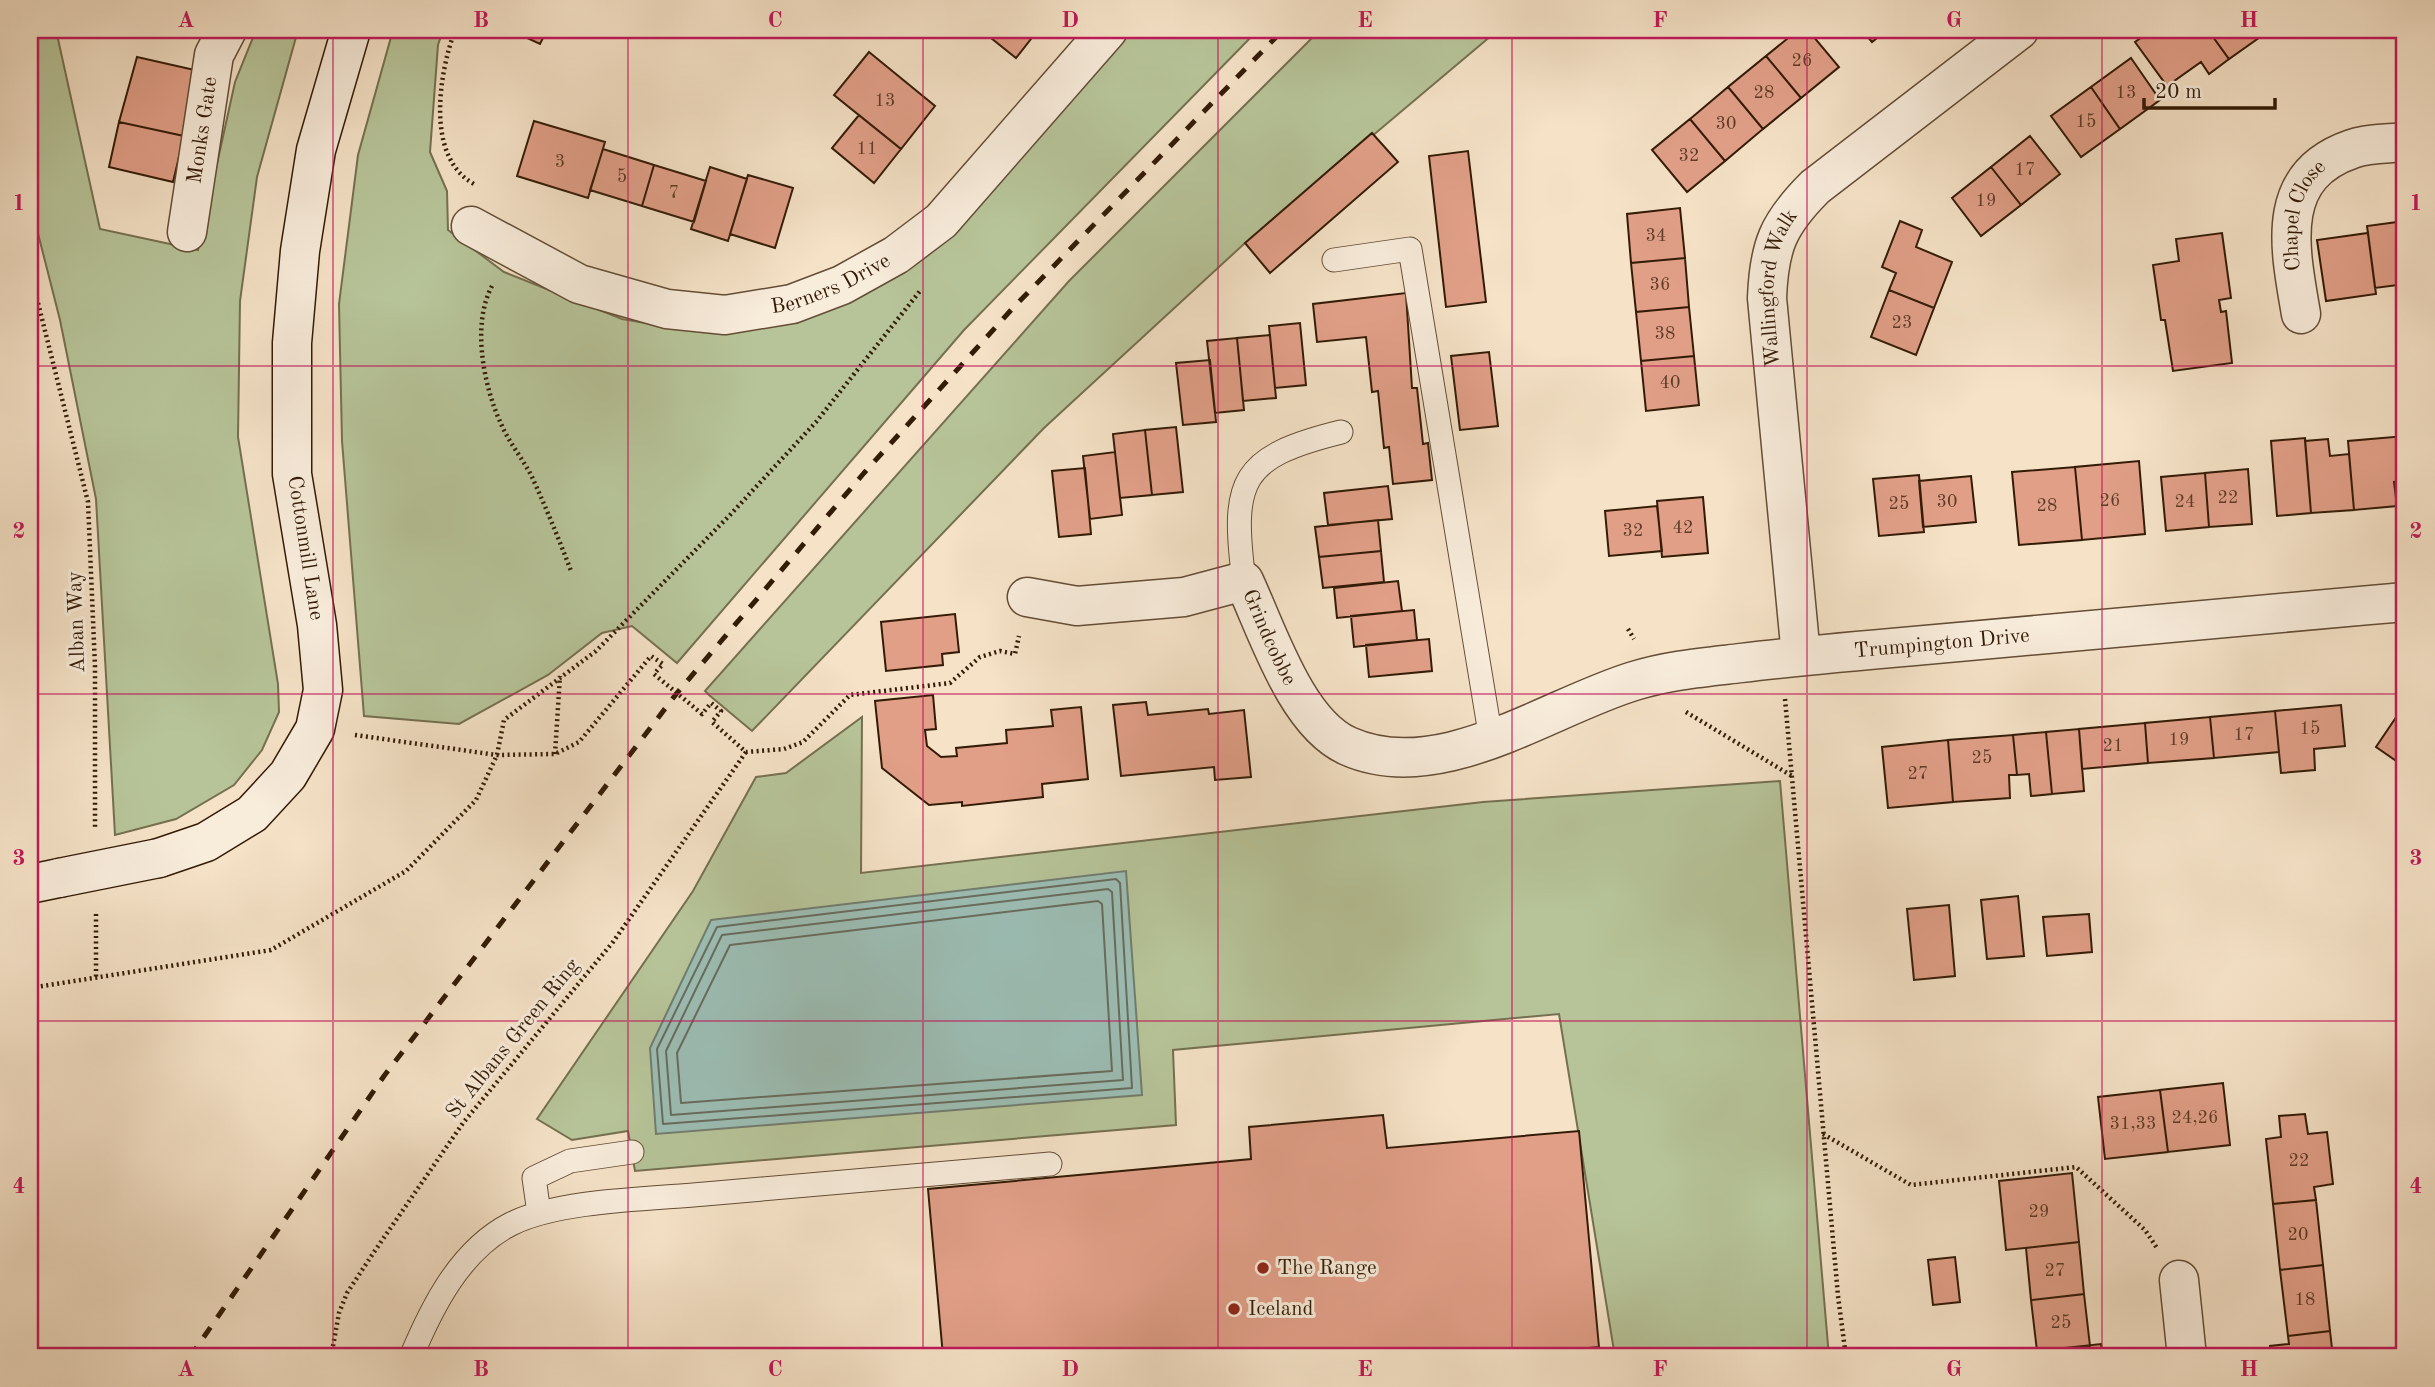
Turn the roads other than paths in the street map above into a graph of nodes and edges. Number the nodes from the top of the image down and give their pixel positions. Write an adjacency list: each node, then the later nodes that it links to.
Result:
1 (227, 30): 7 (street, Monks Gate)
2 (351, 30): 16 (street, Cottonmill Lane, bridge)
3 (1108, 30): 6 (street, Berners Drive)
4 (2019, 30): 14 (street, Wallingford Walk)
5 (2405, 142): 9 (street, Chapel Close)
6 (471, 226)
7 (187, 232)
8 (1334, 260): 15 (lane)
9 (2301, 314)
10 (1341, 432): 11 (lane)
11 (1244, 581): 12 (street, Grindcobbe); 15 (street, Grindcobbe)
12 (1027, 597)
13 (2405, 602): 14 (street, Trumpington Drive)
14 (1791, 657): 15 (street, Trumpington Drive)
15 (1491, 739)
16 (44, 881)
17 (632, 1152): 19 (lane)
18 (1049, 1164): 19 (lane)
19 (539, 1213): 21 (lane)
20 (2179, 1280): 22 (street)
21 (411, 1357)
22 (2187, 1357)

